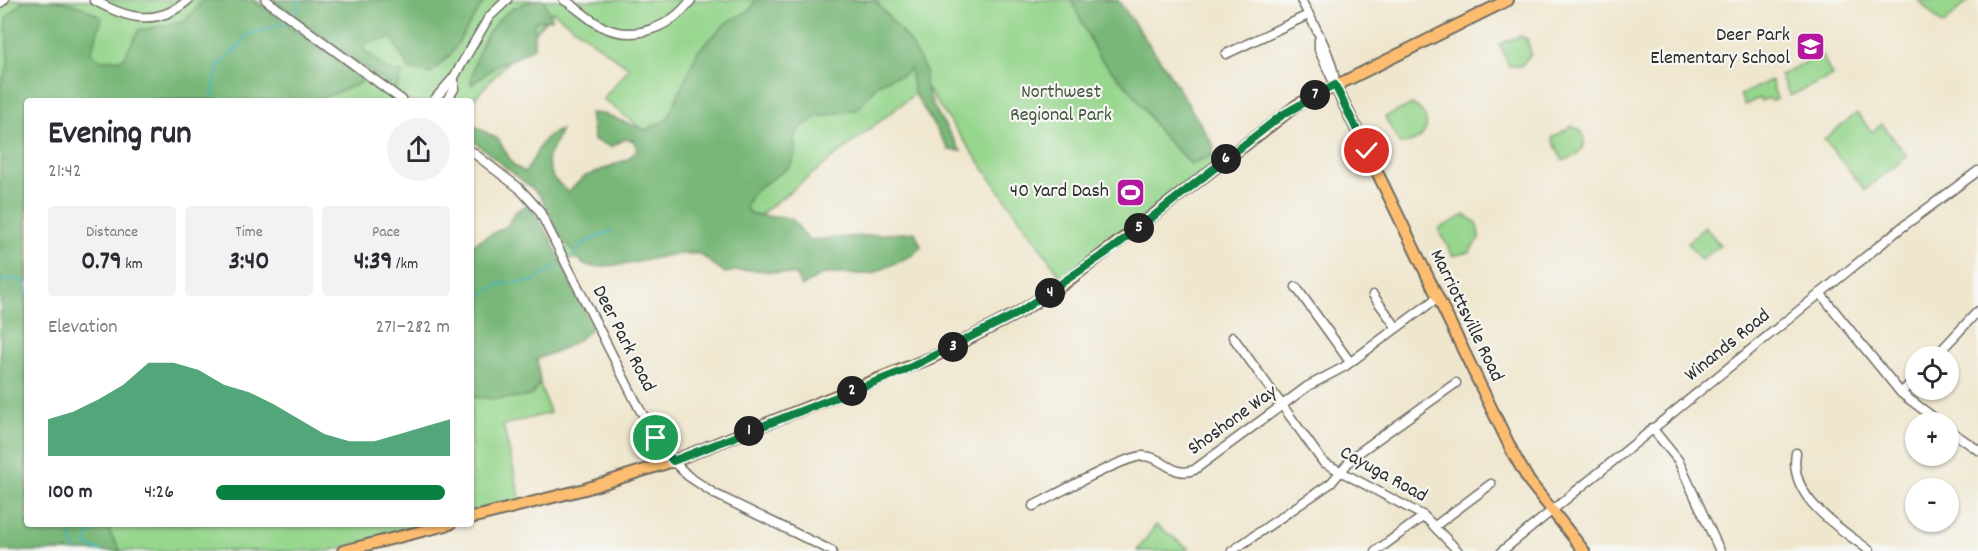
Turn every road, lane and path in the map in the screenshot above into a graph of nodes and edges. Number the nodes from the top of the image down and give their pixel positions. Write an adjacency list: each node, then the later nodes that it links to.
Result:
1 (4, 0): 10 (street)
2 (94, 0): 3 (street)
3 (188, 0)
4 (266, 0): 15 (street)
5 (507, 0): 13 (street)
6 (564, 0): 7 (street)
7 (691, 0)
8 (1301, 0): 11 (street, Marriottsville Road)
9 (1508, 0): 14 (main road)
10 (0, 3)
11 (1308, 15): 12 (street); 14 (street, Marriottsville Road)
12 (1226, 54)
13 (454, 77): 16 (street); 17 (street)
14 (1335, 85): 23 (main road, Marriottsville Road); 38 (main road)
15 (399, 98)
16 (436, 98)
17 (448, 98)
18 (474, 153): 38 (street, Deer Park Road)
19 (1978, 171): 21 (street, Winands Road)
20 (1296, 287): 28 (street)
21 (1820, 293): 31 (street); 34 (street, Winands Road)
22 (1373, 295): 25 (street)
23 (1437, 298): 25 (street, Shoshone Way); 42 (main road, Marriottsville Road)
24 (1978, 311): 27 (street)
25 (1397, 328): 28 (street, Shoshone Way)
26 (1233, 337): 32 (street, Cayuga Road)
27 (1945, 346)
28 (1350, 362): 32 (street, Shoshone Way)
29 (1456, 383): 39 (street)
30 (1905, 390): 31 (street)
31 (1902, 393): 33 (street)
32 (1282, 405): 39 (street, Cayuga Road); 41 (street, Shoshone Way)
33 (1927, 412)
34 (1652, 428): 42 (street, Winands Road); 54 (street)
35 (1959, 437): 36 (street)
36 (1978, 450)
37 (1796, 453): 55 (street)
38 (673, 461): 44 (main road); 48 (street, Deer Park Road)
39 (1341, 473): 43 (street, Cayuga Road); 49 (street)
40 (1491, 484): 45 (street)
41 (1033, 506)
42 (1551, 509): 52 (street, Winands Road); 53 (main road, Marriottsville Road)
43 (1424, 516): 45 (street, Cayuga Road); 50 (street)
44 (474, 517)
45 (1435, 526): 51 (street, Cayuga Road)
46 (438, 527): 47 (main road)
47 (343, 551)
48 (831, 551)
49 (1233, 551)
50 (1376, 551)
51 (1458, 551)
52 (1502, 551)
53 (1584, 551)
54 (1720, 551)
55 (1869, 551)

